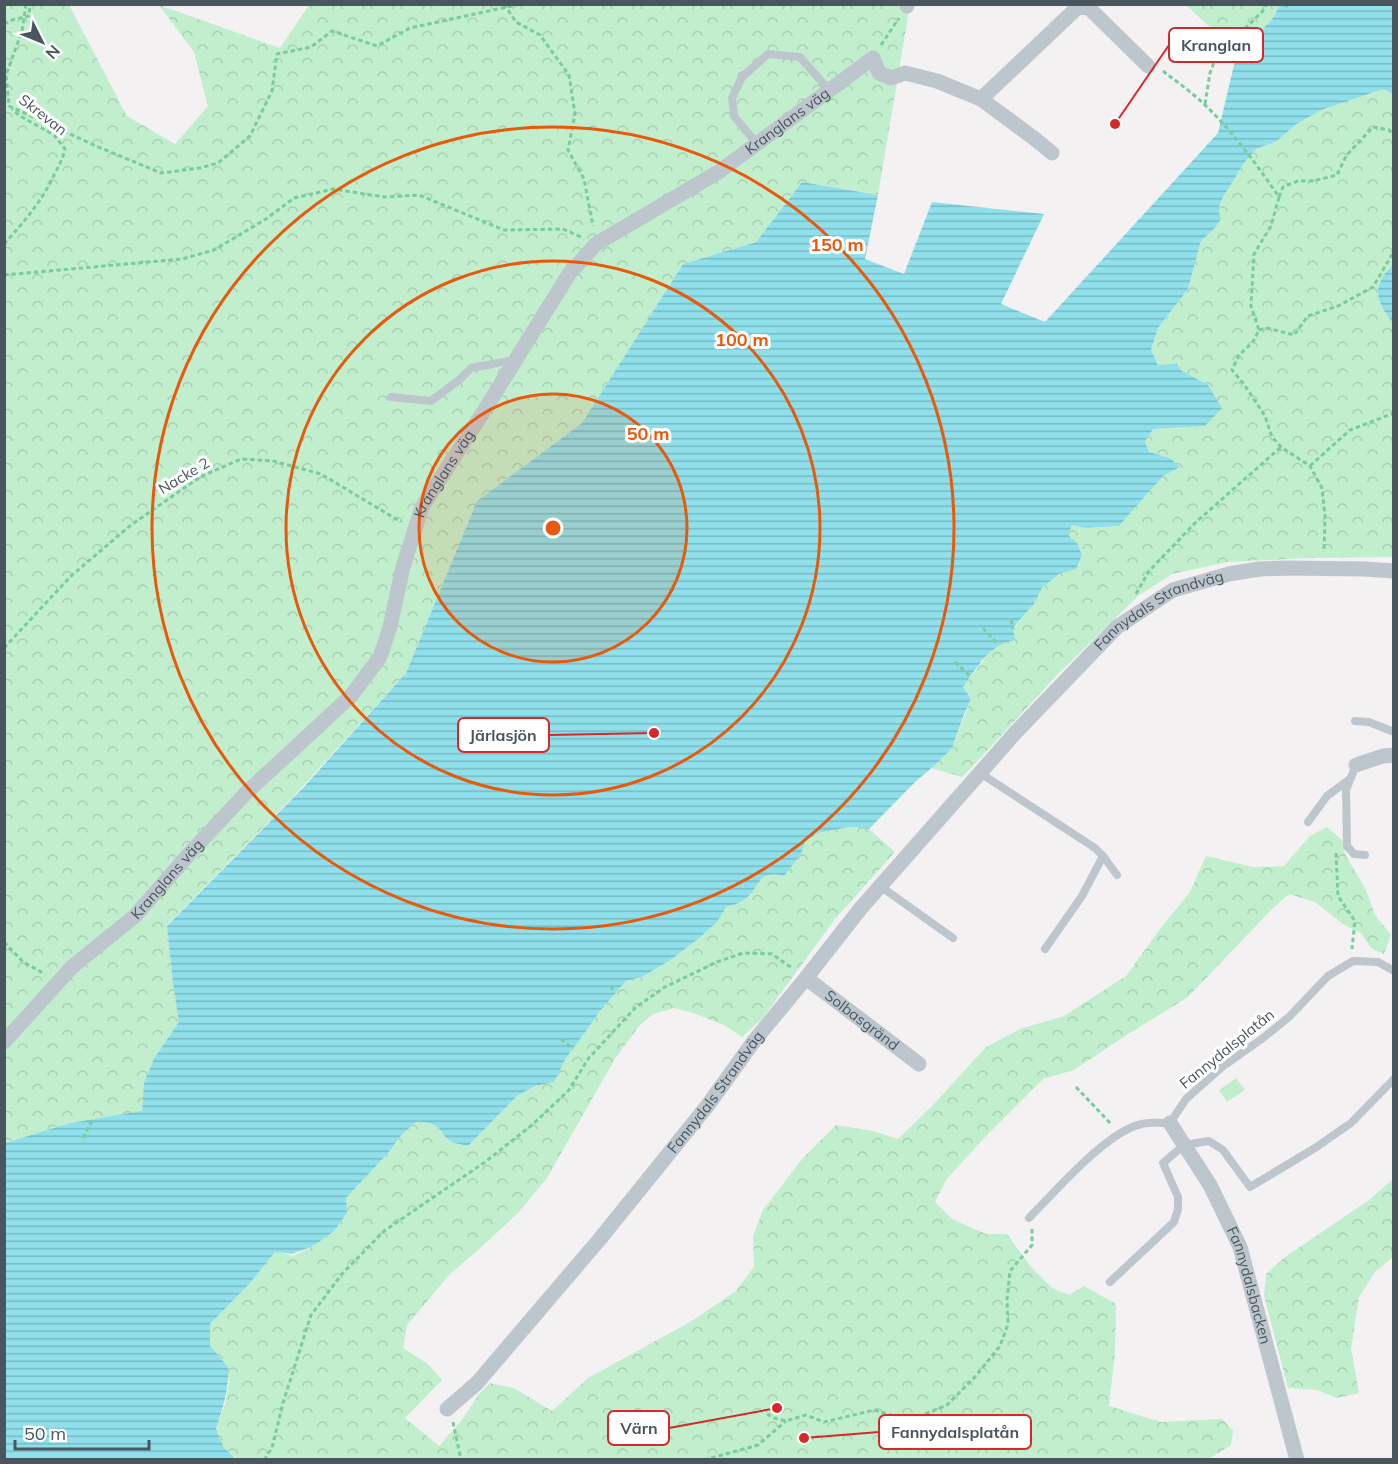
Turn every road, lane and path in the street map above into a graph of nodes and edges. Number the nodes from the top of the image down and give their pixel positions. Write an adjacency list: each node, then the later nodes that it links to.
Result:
1 (28, 4): 8 (path)
2 (520, 4): 6 (path)
3 (1267, 4): 15 (path)
4 (1284, 4): 7 (path)
5 (907, 5): 10 (path)
6 (505, 6): 16 (path); 22 (path)
7 (1289, 8)
8 (24, 17): 9 (path); 16 (path)
9 (4, 24)
10 (873, 58): 12 (street, Kranglans väg); 14 (street)
11 (1148, 66): 14 (street); 15 (path)
12 (829, 90): 18 (street, Kranglans väg); 18 (lane)
13 (4, 94): 16 (path, Skrevan)
14 (981, 99): 19 (street)
15 (1205, 104): 20 (path)
16 (9, 106): 21 (path, Skrevan)
17 (1394, 135): 20 (path)
18 (757, 144): 22 (street, Kranglans väg)
19 (1052, 153)
20 (1279, 197): 25 (path)
21 (4, 244)
22 (596, 244): 24 (path); 26 (street, Kranglans väg)
23 (1394, 251): 25 (path)
24 (4, 275)
25 (1259, 330): 29 (path)
26 (516, 360): 27 (lane); 31 (street, Kranglans väg)
27 (391, 397)
28 (1394, 413): 30 (path)
29 (1281, 447): 30 (path); 34 (path)
30 (1310, 466): 32 (path)
31 (415, 530): 39 (path, Nacke 2); 59 (street, Kranglans väg)
32 (1324, 569): 33 (street, Fannydals Strandväg); 46 (street, Fannydals Strandväg)
33 (1394, 571)
34 (1133, 599)
35 (1011, 620): 37 (path)
36 (983, 628): 38 (path)
37 (1013, 628)
38 (998, 645)
39 (4, 648)
40 (955, 662): 41 (path)
41 (971, 677)
42 (1355, 722): 43 (lane)
43 (1394, 732)
44 (1394, 755): 45 (street)
45 (1353, 772): 47 (lane); 49 (lane)
46 (980, 773): 50 (lane); 52 (street, Fannydals Strandväg)
47 (1308, 822)
48 (1336, 845): 56 (path)
49 (1365, 855)
50 (1102, 856): 51 (lane); 55 (lane)
51 (1117, 875)
52 (880, 886): 53 (lane); 58 (street, Fannydals Strandväg)
53 (953, 938)
54 (4, 942): 59 (path)
55 (1045, 949)
56 (1353, 961): 57 (lane); 69 (lane, Fannydalsplatån)
57 (1394, 971)
58 (806, 978): 65 (street, Solbasgränd); 76 (street, Fannydals Strandväg); 79 (path)
59 (59, 981): 63 (street, Kranglans väg)
60 (611, 986): 61 (path)
61 (614, 993)
62 (561, 1039): 64 (path)
63 (4, 1042)
64 (573, 1049)
65 (919, 1064)
66 (1394, 1079): 72 (lane)
67 (1077, 1087): 70 (path)
68 (93, 1119): 71 (path)
69 (1170, 1123): 70 (lane); 72 (street, Fannydalsbacken)
70 (1120, 1134): 73 (lane)
71 (83, 1138)
72 (1184, 1145): 75 (lane); 82 (street, Fannydalsbacken)
73 (1029, 1218)
74 (1032, 1229): 78 (path)
75 (1110, 1282)
76 (447, 1409): 80 (path)
77 (767, 1414): 78 (path)
78 (786, 1421): 81 (path)
79 (264, 1460)
80 (461, 1460)
81 (704, 1460)
82 (1297, 1460)

